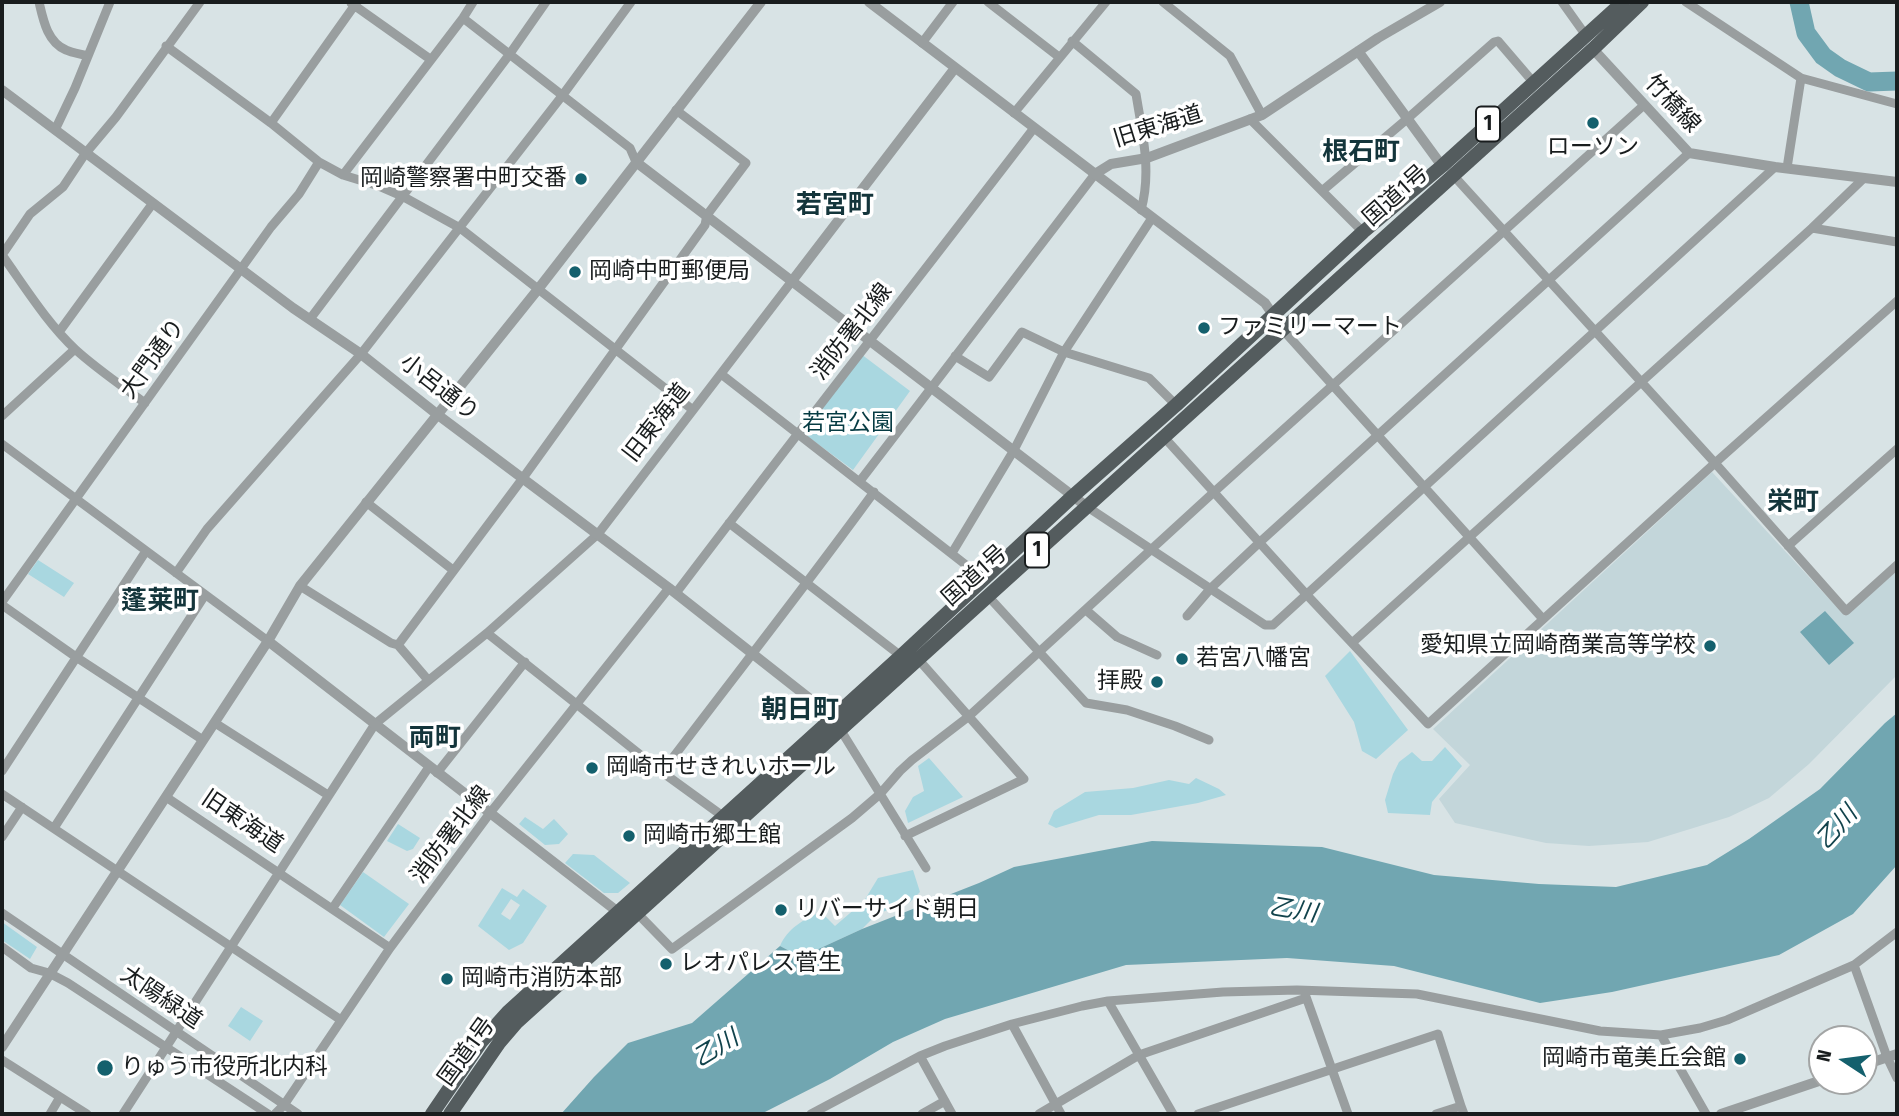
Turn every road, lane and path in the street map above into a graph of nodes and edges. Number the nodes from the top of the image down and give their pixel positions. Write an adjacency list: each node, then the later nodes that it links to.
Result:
1 (39, 2): 26 (street)
2 (110, 2): 26 (street)
3 (200, 2): 23 (street)
4 (473, 2): 19 (street)
5 (546, 2): 25 (street)
6 (631, 2): 33 (street)
7 (761, 2): 36 (street)
8 (869, 2): 22 (street)
9 (953, 2): 22 (street)
10 (988, 2): 27 (street)
11 (1106, 2): 20 (street)
12 (1163, 2): 38 (street)
13 (1437, 2): 24 (street, 旧東海道)
14 (1562, 2): 21 (street)
15 (1623, 2): 21 (highway, 国道1号 / 1)
16 (1642, 2): 21 (highway, 国道1号 / 1)
17 (1686, 2): 30 (street)
18 (354, 3): 28 (street); 41 (street)
19 (463, 18): 25 (street); 28 (street)
20 (1072, 41): 27 (street); 46 (street)
21 (1590, 42): 31 (highway, 国道1号 / 1); 35 (street, 竹橋線); 50 (highway, 国道1号 / 1)
22 (922, 43): 29 (street)
23 (166, 46): 41 (street); 45 (street)
24 (1358, 51): 38 (street, 旧東海道); 40 (street)
25 (509, 55): 33 (street); 56 (street)
26 (88, 56): 43 (street)
27 (1059, 57): 37 (street)
28 (430, 59): 52 (street)
29 (955, 68): 37 (street, 旧東海道); 67 (street, 旧東海道)
30 (1801, 78): 34 (street); 49 (street)
31 (1534, 83): 40 (street); 50 (highway, 国道1号 / 1)
32 (2, 90): 43 (street, 小呂通り)
33 (562, 96): 48 (street); 61 (street)
34 (1897, 104)
35 (1644, 105): 44 (street, 竹橋線); 63 (street)
36 (676, 110): 48 (street); 59 (street)
37 (1014, 113): 42 (street, 旧東海道)
38 (1262, 115): 39 (street, 旧東海道)
39 (1250, 119): 46 (street, 旧東海道); 55 (street)
40 (1407, 119): 50 (street); 55 (street)
41 (271, 123): 47 (street)
42 (1034, 128): 51 (street, 旧東海道); 76 (street, 消防署北線)
43 (55, 130): 45 (street, 小呂通り)
44 (1689, 153): 49 (street, 竹橋線); 68 (street)
45 (85, 154): 57 (street, 小呂通り); 74 (street)
46 (1147, 158): 51 (street, 旧東海道); 58 (street)
47 (319, 162): 52 (street); 66 (street, 大門通り)
48 (636, 162): 59 (street); 69 (street)
49 (1781, 167): 53 (street, 竹橋線); 75 (street)
50 (1448, 170): 63 (street); 64 (highway, 国道1号 / 1); 73 (highway, 国道1号 / 1)
51 (1095, 174): 58 (street); 81 (street)
52 (343, 175): 56 (street)
53 (1864, 178): 54 (street, 竹橋線); 62 (street)
54 (1897, 182)
55 (1322, 191): 64 (street)
56 (402, 196): 61 (street); 72 (street)
57 (153, 203): 66 (street, 小呂通り); 74 (street)
58 (1141, 209): 60 (street)
59 (707, 215): 67 (street); 77 (street)
60 (1152, 218): 71 (street); 79 (street)
61 (460, 228): 69 (street); 80 (street)
62 (1812, 228): 65 (street); 83 (street)
63 (1503, 230): 68 (street); 84 (street)
64 (1363, 232): 71 (highway, 国道1号 / 1)
65 (1897, 242)
66 (242, 269): 72 (street, 小呂通り); 86 (street, 大門通り)
67 (792, 281): 76 (street); 82 (street, 旧東海道)
68 (1548, 281): 75 (street); 92 (street)
69 (539, 288): 77 (street); 89 (street)
70 (1897, 301): 97 (street)
71 (1273, 316): 73 (street); 87 (highway, 国道1号 / 1)
72 (310, 319): 80 (street, 小呂通り)
73 (1283, 330): 84 (street); 93 (highway, 国道1号 / 1)
74 (59, 332): 78 (street)
75 (1595, 332): 83 (street); 100 (street)
76 (871, 341): 85 (street); 91 (street, 消防署北線)
77 (616, 348): 88 (street); 98 (street)
78 (75, 349): 86 (street); 90 (street)
79 (1064, 352): 81 (street); 87 (street); 96 (street)
80 (361, 354): 89 (street, 小呂通り); 117 (street)
81 (955, 356): 85 (street)
82 (721, 373): 88 (street, 旧東海道); 91 (street)
83 (1640, 382): 97 (street); 109 (street)
84 (1332, 385): 92 (street); 102 (street)
85 (933, 388): 96 (street); 99 (street)
86 (145, 403): 104 (street, 大門通り)
87 (1176, 405): 103 (highway, 国道1号 / 1)
88 (693, 410): 108 (street, 旧東海道)
89 (438, 415): 98 (street, 小呂通り); 105 (street)
90 (2, 416)
91 (797, 433): 99 (street); 107 (street, 消防署北線)
92 (1379, 435): 100 (street); 110 (street)
93 (1163, 436): 102 (street); 106 (highway, 国道1号 / 1)
94 (2, 444): 104 (street)
95 (1897, 449): 111 (street)
96 (1014, 450): 103 (street); 114 (street)
97 (1715, 463): 111 (street); 129 (street)
98 (523, 478): 108 (street, 小呂通り); 116 (street)
99 (860, 481): 101 (street)
100 (1426, 487): 109 (street); 123 (street)
101 (874, 492): 114 (street); 119 (street)
102 (1214, 492): 110 (street); 112 (street)
103 (1073, 496): 106 (street); 118 (highway, 国道1号 / 1)
104 (76, 499): 113 (street); 126 (street, 大門通り)
105 (366, 502): 116 (street); 120 (street)
106 (1086, 506): 112 (street); 125 (highway, 国道1号 / 1)
107 (729, 523): 119 (street); 122 (street, 消防署北線)
108 (598, 534): 122 (street, 小呂通り); 130 (street, 旧東海道)
109 (1469, 537): 129 (street); 132 (street)
110 (1260, 542): 121 (street); 123 (street)
111 (1788, 546): 115 (street)
112 (1152, 549): 121 (street); 127 (street)
113 (146, 551): 117 (street); 138 (street)
114 (952, 553): 118 (street)
115 (1897, 565)
116 (453, 570): 133 (street)
117 (176, 573): 124 (street)
118 (985, 579): 137 (highway, 国道1号 / 1)
119 (807, 583): 134 (street); 137 (street)
120 (300, 586): 131 (street); 133 (street)
121 (1211, 588): 123 (street); 128 (street)
122 (673, 590): 134 (street, 小呂通り); 143 (street, 消防署北線)
123 (1306, 594): 132 (street)
124 (205, 595): 131 (street); 142 (street)
125 (987, 596): 135 (street); 139 (highway, 国道1号 / 1)
126 (2, 604): 138 (street)
127 (1086, 610): 135 (street); 136 (street)
128 (1187, 616)
129 (1543, 619): 132 (street)
130 (487, 632): 140 (street); 141 (street, 旧東海道)
131 (268, 641): 145 (street); 147 (street)
132 (1352, 643)
133 (398, 645): 141 (street)
134 (751, 653): 146 (street, 小呂通り); 152 (street)
135 (1039, 653): 144 (street); 149 (street)
136 (1157, 655)
137 (901, 656): 146 (highway, 国道1号 / 1)
138 (76, 657): 142 (street); 151 (street)
139 (918, 659): 144 (street); 146 (highway, 国道1号 / 1)
140 (525, 662): 143 (street); 150 (street)
141 (428, 680): 147 (street, 旧東海道)
142 (139, 697): 148 (street); 160 (street)
143 (578, 703): 152 (street); 158 (street, 消防署北線)
144 (968, 717): 154 (street); 161 (street)
145 (215, 723): 148 (street); 155 (street)
146 (837, 723): 154 (street); 159 (highway, 国道1号 / 1); 169 (highway, 国道1号 / 1)
147 (375, 724): 150 (street); 155 (street, 旧東海道)
148 (203, 740): 156 (street)
149 (1209, 740)
150 (433, 770): 158 (street); 166 (street)
151 (2, 771)
152 (663, 772): 159 (street)
153 (2, 794): 157 (street)
154 (880, 794): 161 (street); 169 (street)
155 (328, 795): 165 (street, 旧東海道)
156 (166, 797): 164 (street, 旧東海道); 165 (street, 旧東海道)
157 (22, 807): 160 (street); 162 (street)
158 (490, 813): 167 (street); 173 (street, 消防署北線)
159 (724, 817): 167 (highway, 国道1号 / 1)
160 (54, 828): 164 (street)
161 (905, 836): 163 (street)
162 (2, 837)
163 (926, 868)
164 (117, 871): 171 (street); 174 (street, 旧東海道)
165 (278, 872): 166 (street); 171 (street)
166 (332, 909): 173 (street)
167 (618, 912): 203 (highway, 国道1号 / 1)
168 (2, 913): 174 (street, 太陽緑道)
169 (637, 913): 204 (highway, 国道1号 / 1)
170 (1897, 932): 175 (street)
171 (231, 946): 179 (street); 181 (street)
172 (2, 947): 176 (street, 太陽緑道)
173 (390, 948): 179 (street, 消防署北線)
174 (61, 955): 176 (street, 旧東海道); 181 (street, 太陽緑道)
175 (1854, 965): 182 (street); 187 (street)
176 (49, 973): 183 (street, 旧東海道); 184 (street, 太陽緑道)
177 (1305, 994): 178 (street); 182 (street); 185 (street); 189 (street)
178 (1108, 1001): 180 (street); 185 (street)
179 (341, 1020): 195 (street, 消防署北線)
180 (1012, 1024): 186 (street); 194 (street)
181 (177, 1031): 184 (street); 195 (street, 太陽緑道)
182 (1661, 1035): 214 (street)
183 (2, 1046)
184 (166, 1048): 199 (street); 200 (street, 太陽緑道)
185 (1139, 1055): 194 (street); 210 (street)
186 (920, 1056): 193 (street); 205 (street)
187 (1892, 1056): 190 (street)
188 (2, 1059): 192 (street)
189 (1332, 1070): 196 (street); 211 (street); 212 (street)
190 (1897, 1078)
191 (1808, 1085): 215 (street)
192 (60, 1097): 197 (street); 198 (street)
193 (945, 1101): 206 (street); 207 (street)
194 (1056, 1104): 208 (street); 209 (street)
195 (284, 1105): 201 (street, 消防署北線); 202 (street, 太陽緑道)
196 (1463, 1110): 213 (street)
197 (50, 1114)
198 (87, 1114)
199 (123, 1114)
200 (268, 1114)
201 (275, 1114)
202 (298, 1114)
203 (432, 1114)
204 (450, 1114)
205 (811, 1114)
206 (922, 1114)
207 (952, 1114)
208 (1039, 1114)
209 (1061, 1114)
210 (1172, 1114)
211 (1198, 1114)
212 (1348, 1114)
213 (1436, 1114)
214 (1706, 1114)
215 (1721, 1114)

